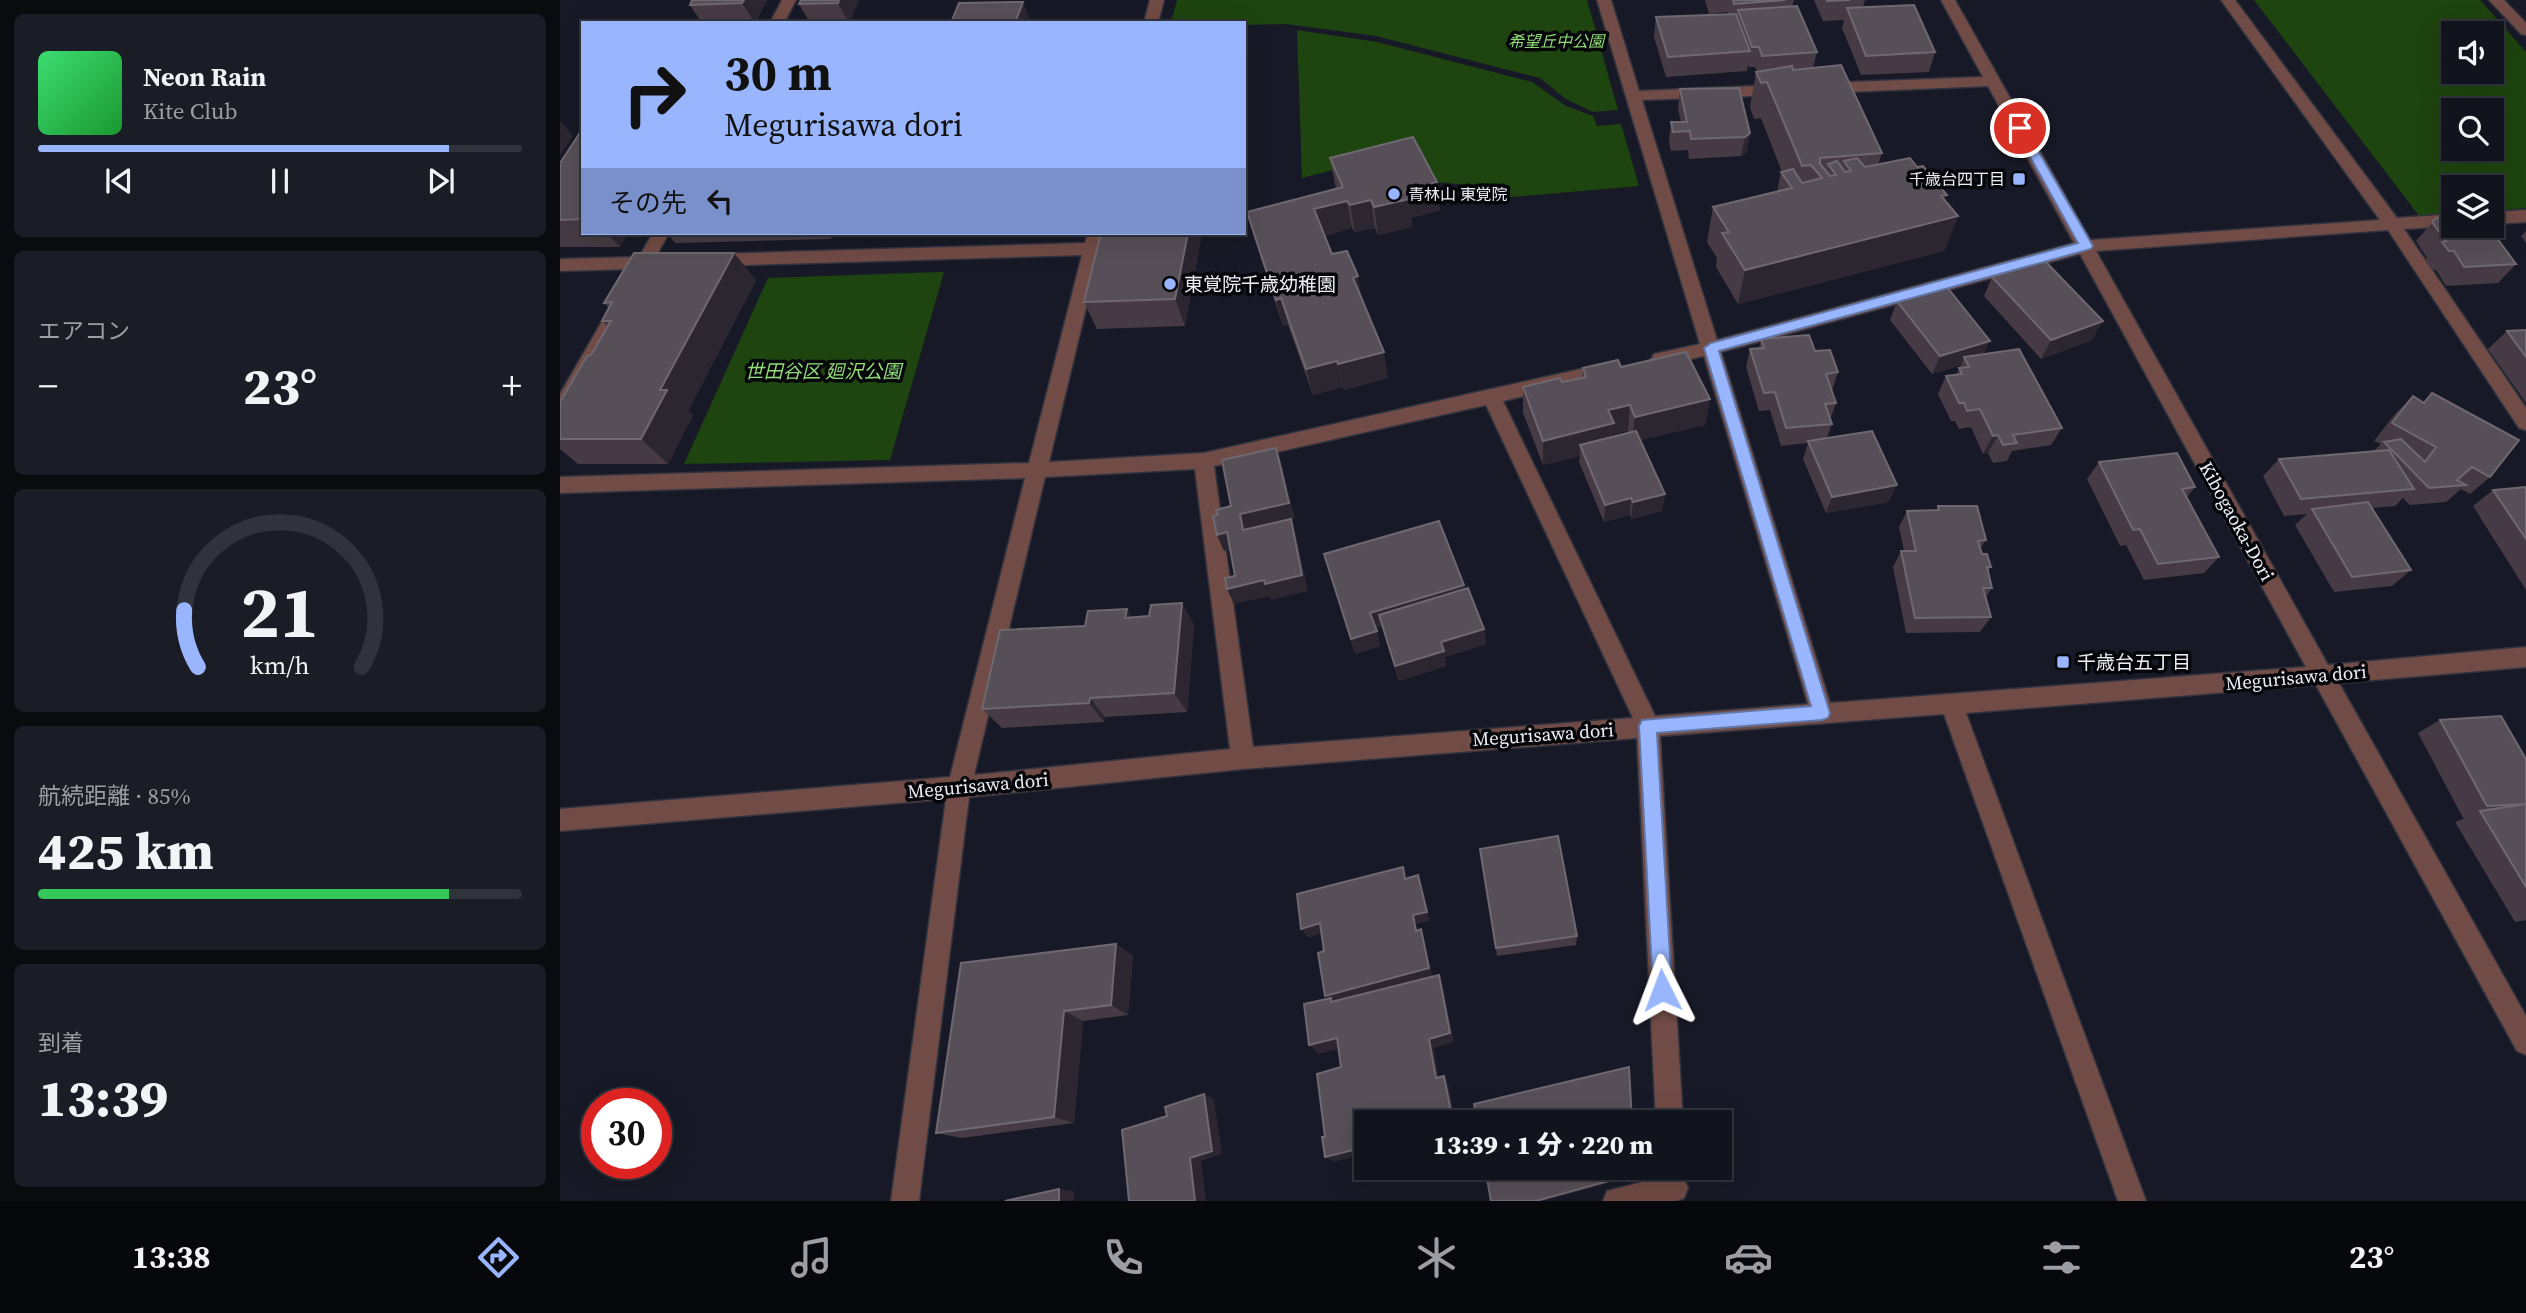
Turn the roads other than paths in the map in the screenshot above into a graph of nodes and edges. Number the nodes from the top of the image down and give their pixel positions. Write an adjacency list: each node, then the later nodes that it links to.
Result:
1 (789, 0): 8 (street)
2 (1157, 0): 9 (street)
3 (1604, 0): 12 (street)
4 (1948, 0): 11 (street, Kibogaoka-Dori)
5 (2228, 0): 16 (street)
6 (2497, 0): 7 (street); 10 (street)
7 (2505, 0)
8 (778, 21)
9 (1152, 21)
10 (2526, 31)
11 (1993, 81): 12 (street); 19 (street, Kibogaoka-Dori)
12 (1634, 96): 24 (street)
13 (2526, 216): 14 (street)
14 (2504, 217)
15 (2441, 221): 16 (street)
16 (2392, 224): 19 (street); 29 (street)
17 (660, 235): 22 (street)
18 (1093, 241): 20 (street); 31 (street)
19 (2086, 246): 24 (street); 34 (street, Kibogaoka-Dori)
20 (700, 260)
21 (672, 261): 22 (street)
22 (644, 262): 23 (street); 28 (street)
23 (560, 265)
24 (1711, 348): 25 (street); 36 (street)
25 (1646, 362)
26 (1620, 368): 27 (street)
27 (1491, 395): 30 (street); 37 (street)
28 (560, 411)
29 (2526, 423)
30 (1204, 461): 31 (street); 38 (street)
31 (1039, 471): 32 (street); 39 (street)
32 (560, 485)
33 (2526, 657): 34 (street, Megurisawa dori)
34 (2323, 675): 35 (street, Megurisawa dori); 41 (street, Kibogaoka-Dori)
35 (1951, 703): 36 (street, Megurisawa dori); 46 (street)
36 (1822, 713): 37 (street, Megurisawa dori)
37 (1648, 726): 38 (street, Megurisawa dori); 42 (street)
38 (1243, 758): 39 (street, Megurisawa dori)
39 (959, 787): 40 (street, Megurisawa dori); 44 (street)
40 (560, 820)
41 (2526, 1042)
42 (1669, 1110)
43 (1674, 1185): 45 (street)
44 (905, 1201)
45 (1617, 1201)
46 (2132, 1201)

